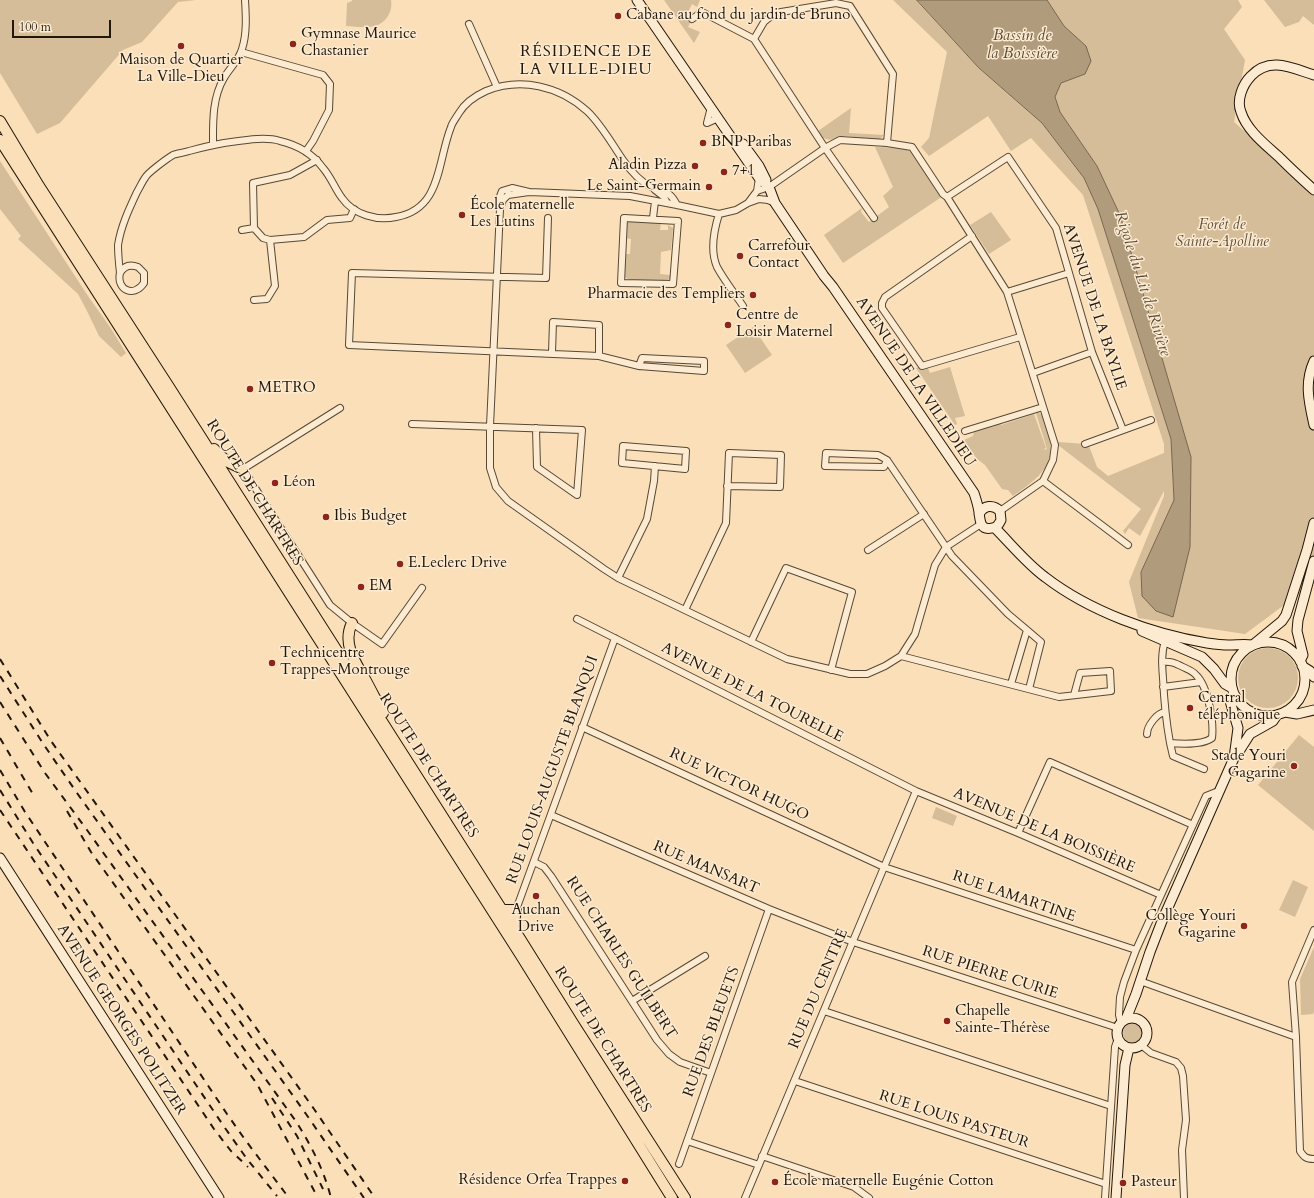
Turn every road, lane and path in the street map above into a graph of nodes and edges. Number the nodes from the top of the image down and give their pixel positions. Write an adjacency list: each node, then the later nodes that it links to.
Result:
1 (245, 0): 6 (street)
2 (637, 0): 9 (street, AVENUE DE LA VILLEDIEU)
3 (692, 19): 5 (street)
4 (469, 24): 8 (street)
5 (754, 39): 12 (street); 14 (street)
6 (241, 52): 13 (street); 15 (street)
7 (1314, 75): 20 (street)
8 (497, 87): 19 (street); 29 (street)
9 (700, 90): 17 (street, AVENUE DE LA VILLEDIEU); 18 (street, AVENUE DE LA VILLEDIEU)
10 (0, 121): 49 (main road)
11 (0, 140): 49 (main road)
12 (887, 143): 14 (street); 22 (street)
13 (213, 145): 15 (street); 38 (street)
14 (825, 148): 18 (street); 33 (street)
15 (306, 151): 16 (street)
16 (317, 160): 29 (street); 34 (street)
17 (759, 178): 18 (street, AVENUE DE LA VILLEDIEU); 21 (street)
18 (769, 187): 21 (street); 23 (street); 27 (street, AVENUE DE LA VILLEDIEU); 41 (street, AVENUE DE LA VILLEDIEU)
19 (652, 188): 25 (street); 28 (street)
20 (1314, 190)
21 (757, 191): 26 (street)
22 (947, 197): 36 (street); 39 (street, AVENUE DE LA BAYLIE)
23 (759, 199): 26 (street); 27 (street)
24 (655, 201): 25 (street); 32 (street); 40 (street)
25 (668, 203): 28 (street)
26 (748, 203): 30 (street)
27 (775, 203): 41 (street, AVENUE DE LA VILLEDIEU)
28 (676, 204): 30 (street)
29 (354, 209): 37 (street)
30 (719, 214): 44 (street)
31 (548, 218): 40 (street)
32 (653, 218): 32 (street)
33 (874, 218)
34 (254, 228): 35 (street); 37 (street)
35 (242, 230)
36 (972, 236): 42 (street); 45 (street)
37 (270, 240): 43 (street)
38 (120, 273): 38 (street)
39 (1069, 273): 42 (street); 47 (street, AVENUE DE LA BAYLIE)
40 (497, 276): 46 (street); 46 (street)
41 (834, 287): 70 (street, AVENUE DE LA VILLEDIEU)
42 (1007, 292): 45 (street)
43 (254, 300)
44 (743, 306)
45 (1020, 337): 53 (street)
46 (494, 351): 48 (street); 59 (street)
47 (1092, 352): 53 (street); 62 (street, AVENUE DE LA BAYLIE)
48 (552, 353): 50 (street); 50 (street)
49 (143, 355): 54 (main road, ROUTE DE CHARTRES); 146 (main road, ROUTE DE CHARTRES)
50 (599, 356): 52 (street)
51 (1314, 361): 60 (street)
52 (639, 366): 52 (street)
53 (1033, 373): 55 (street)
54 (169, 387): 67 (main road); 109 (main road, ROUTE DE CHARTRES)
55 (1043, 407): 63 (street); 68 (street)
56 (340, 408): 67 (street)
57 (1152, 420): 62 (street)
58 (412, 424): 59 (street)
59 (490, 426): 61 (street); 82 (street)
60 (1314, 426)
61 (536, 428): 61 (street)
62 (1123, 430): 64 (street)
63 (965, 431)
64 (1085, 444)
65 (887, 460): 65 (street); 73 (street)
66 (655, 466): 66 (street); 82 (street)
67 (243, 469): 86 (street)
68 (1043, 481): 72 (street); 78 (street)
69 (727, 486): 69 (street); 84 (street)
70 (974, 493): 71 (street, AVENUE DE LA VILLEDIEU); 74 (street, AVENUE DE LA VILLEDIEU)
71 (989, 506): 72 (street); 74 (street)
72 (1000, 511): 77 (street)
73 (924, 514): 79 (street); 80 (street)
74 (979, 514): 76 (street)
75 (1314, 523): 92 (street)
76 (981, 524): 77 (street); 79 (street)
77 (997, 525): 87 (street)
78 (1128, 546)
79 (946, 547): 88 (street); 93 (street)
80 (868, 550)
81 (1314, 561): 95 (street)
82 (618, 578): 84 (street)
83 (422, 588): 86 (street)
84 (685, 610): 91 (street)
85 (577, 619): 89 (street, AVENUE DE LA TOURELLE)
86 (352, 624): 109 (main road)
87 (1135, 625): 90 (street); 92 (street)
88 (1027, 630): 99 (street); 101 (street)
89 (615, 638): 107 (street, RUE LOUIS-AUGUSTE BLANQUI); 114 (street, AVENUE DE LA TOURELLE)
90 (1165, 641): 94 (street); 102 (street)
91 (751, 642): 96 (street); 96 (street)
92 (1253, 644): 95 (street); 102 (street)
93 (901, 656): 96 (street); 99 (street)
94 (1162, 662): 98 (street); 100 (street)
95 (1301, 663): 97 (street); 106 (street)
96 (831, 670)
97 (1314, 677)
98 (1201, 682): 100 (street); 110 (street)
99 (1011, 684): 101 (street)
100 (1164, 687): 105 (street)
101 (1029, 689): 103 (street)
102 (1233, 691): 106 (street); 111 (street)
103 (1074, 694): 103 (street)
104 (1314, 710): 106 (street)
105 (1165, 712): 108 (street); 110 (street)
106 (1281, 713): 111 (street)
107 (582, 727): 115 (street, RUE LOUIS-AUGUSTE BLANQUI); 120 (street, RUE VICTOR HUGO)
108 (1147, 734)
109 (395, 743): 123 (main road, ROUTE DE CHARTRES)
110 (1170, 743): 112 (street)
111 (1234, 758): 113 (street)
112 (1204, 769)
113 (1221, 790): 116 (street); 130 (street)
114 (916, 791): 117 (street, AVENUE DE LA BOISSIÈRE); 120 (street, RUE DU CENTRE)
115 (551, 815): 119 (street, RUE LOUIS-AUGUSTE BLANQUI); 122 (street, RUE MANSART)
116 (1193, 825): 117 (street); 121 (street)
117 (1018, 833): 121 (street, AVENUE DE LA BOISSIÈRE)
118 (0, 858): 150 (street, AVENUE GEORGES POLITZER)
119 (534, 862): 124 (street, RUE LOUIS-AUGUSTE BLANQUI); 132 (street, RUE CHARLES GUILBERT)
120 (884, 867): 127 (street, RUE DU CENTRE); 128 (street, RUE LAMARTINE)
121 (1161, 895): 128 (street)
122 (769, 909): 127 (street, RUE MANSART); 140 (street, RUE DES BLEUETS)
123 (502, 910): 124 (main road); 125 (main road, ROUTE DE CHARTRES)
124 (516, 910): 125 (main road)
125 (513, 928): 153 (main road, ROUTE DE CHARTRES)
126 (1314, 930): 136 (street)
127 (853, 942): 133 (street, RUE DU CENTRE); 135 (street, RUE PIERRE CURIE)
128 (1136, 950): 135 (street)
129 (705, 956): 132 (street)
130 (1140, 981): 131 (street); 136 (street)
131 (1136, 994): 134 (street); 135 (street)
132 (632, 1001): 140 (street, RUE CHARLES GUILBERT)
133 (824, 1011): 141 (street, RUE DU CENTRE); 142 (street)
134 (1140, 1020): 135 (street); 138 (street)
135 (1122, 1023): 137 (street)
136 (1296, 1037): 145 (street)
137 (1118, 1038): 139 (street); 142 (street)
138 (1141, 1045): 139 (street); 158 (street)
139 (1129, 1048): 157 (street)
140 (711, 1073): 143 (street, RUE DES BLEUETS)
141 (795, 1081): 144 (street, RUE DU CENTRE); 149 (street, RUE LOUIS PASTEUR)
142 (1111, 1106): 149 (street)
143 (687, 1141): 147 (street, RUE DES BLEUETS); 148 (street)
144 (762, 1156): 148 (street, RUE DU CENTRE); 155 (street)
145 (1314, 1159)
146 (648, 1160): 151 (main road); 152 (main road, ROUTE DE CHARTRES)
147 (679, 1164)
148 (759, 1165): 154 (street, RUE DU CENTRE)
149 (1106, 1184): 156 (street)
150 (219, 1198)
151 (663, 1198)
152 (672, 1198)
153 (685, 1198)
154 (745, 1198)
155 (869, 1198)
156 (1105, 1198)
157 (1116, 1198)
158 (1184, 1198)

